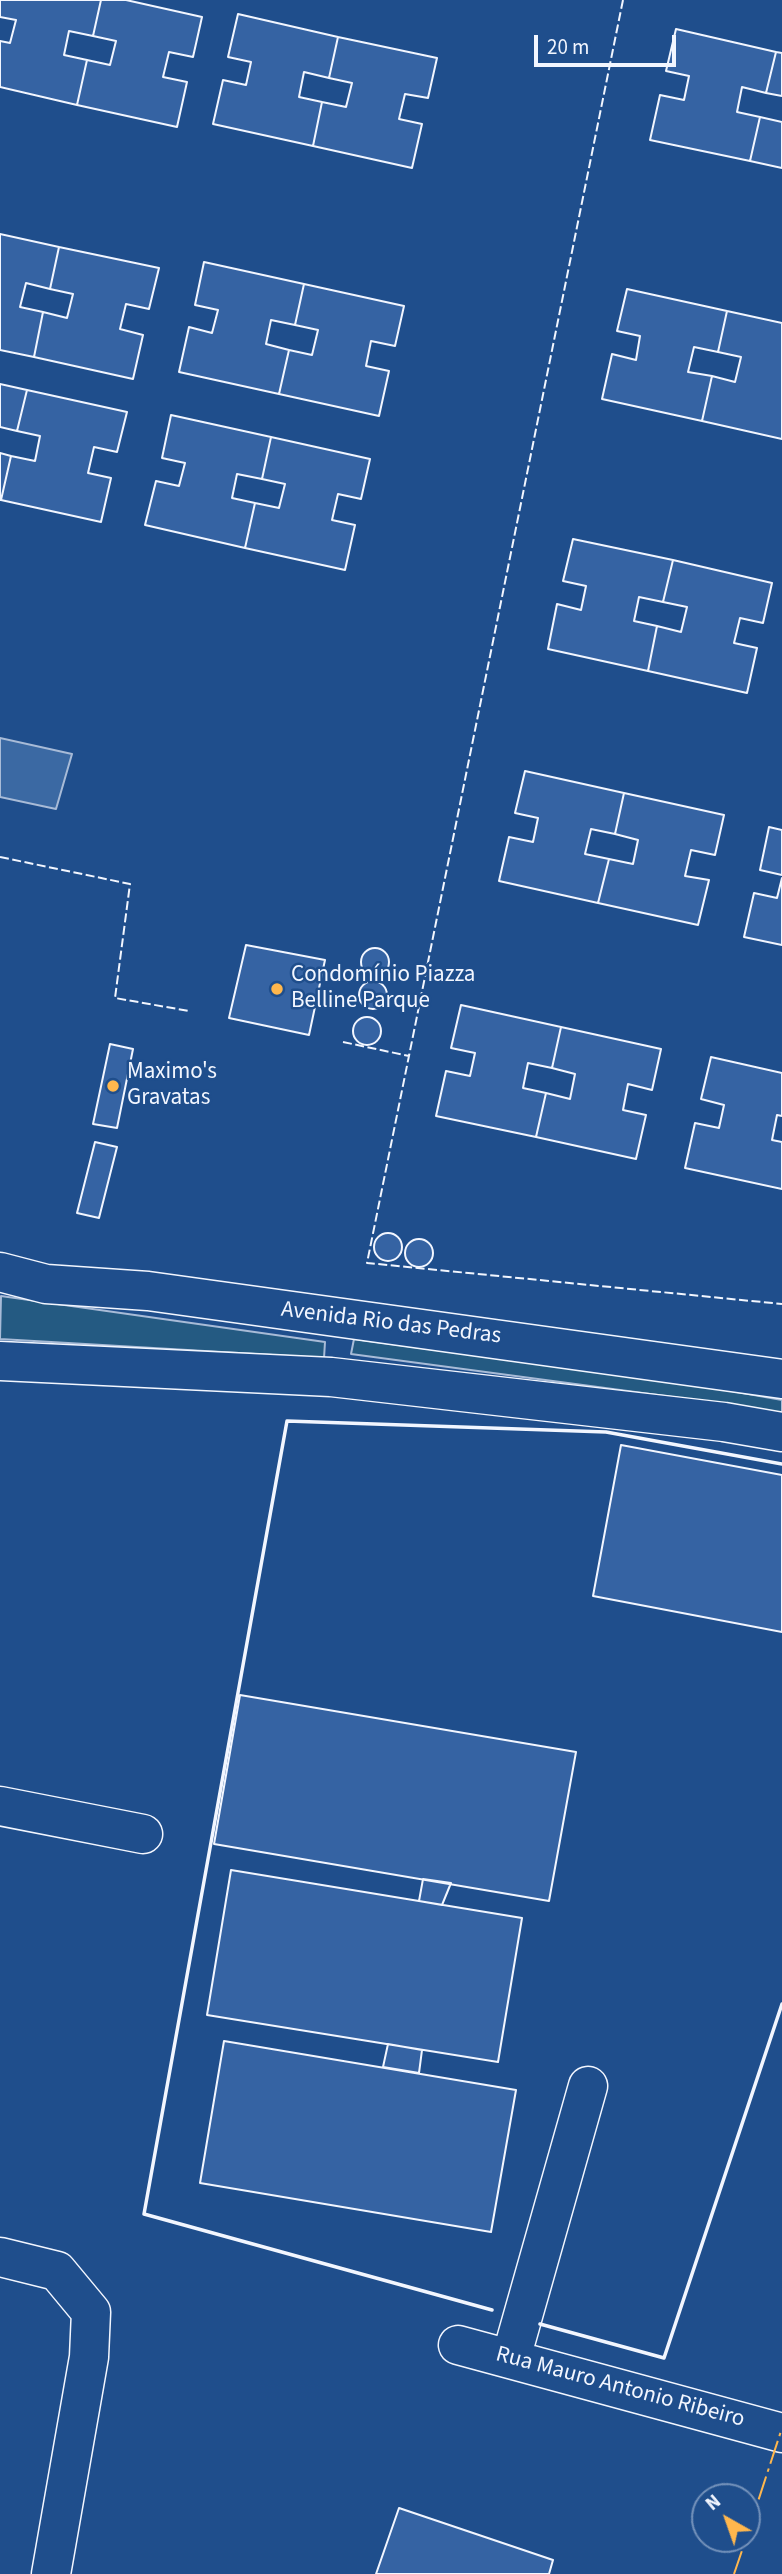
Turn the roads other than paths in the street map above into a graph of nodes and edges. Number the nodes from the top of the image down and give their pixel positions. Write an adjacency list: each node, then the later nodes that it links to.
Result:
1 (0, 1272): 3 (street, Avenida Rio das Pedras)
2 (0, 1361): 4 (street)
3 (782, 1379)
4 (782, 1432)
5 (0, 1806): 6 (street)
6 (143, 1834)
7 (587, 2086): 10 (street)
8 (0, 2257): 12 (street)
9 (458, 2345): 10 (street, Rua Mauro Antonio Ribeiro)
10 (511, 2358): 11 (street, Rua Mauro Antonio Ribeiro)
11 (782, 2432)
12 (51, 2574)

